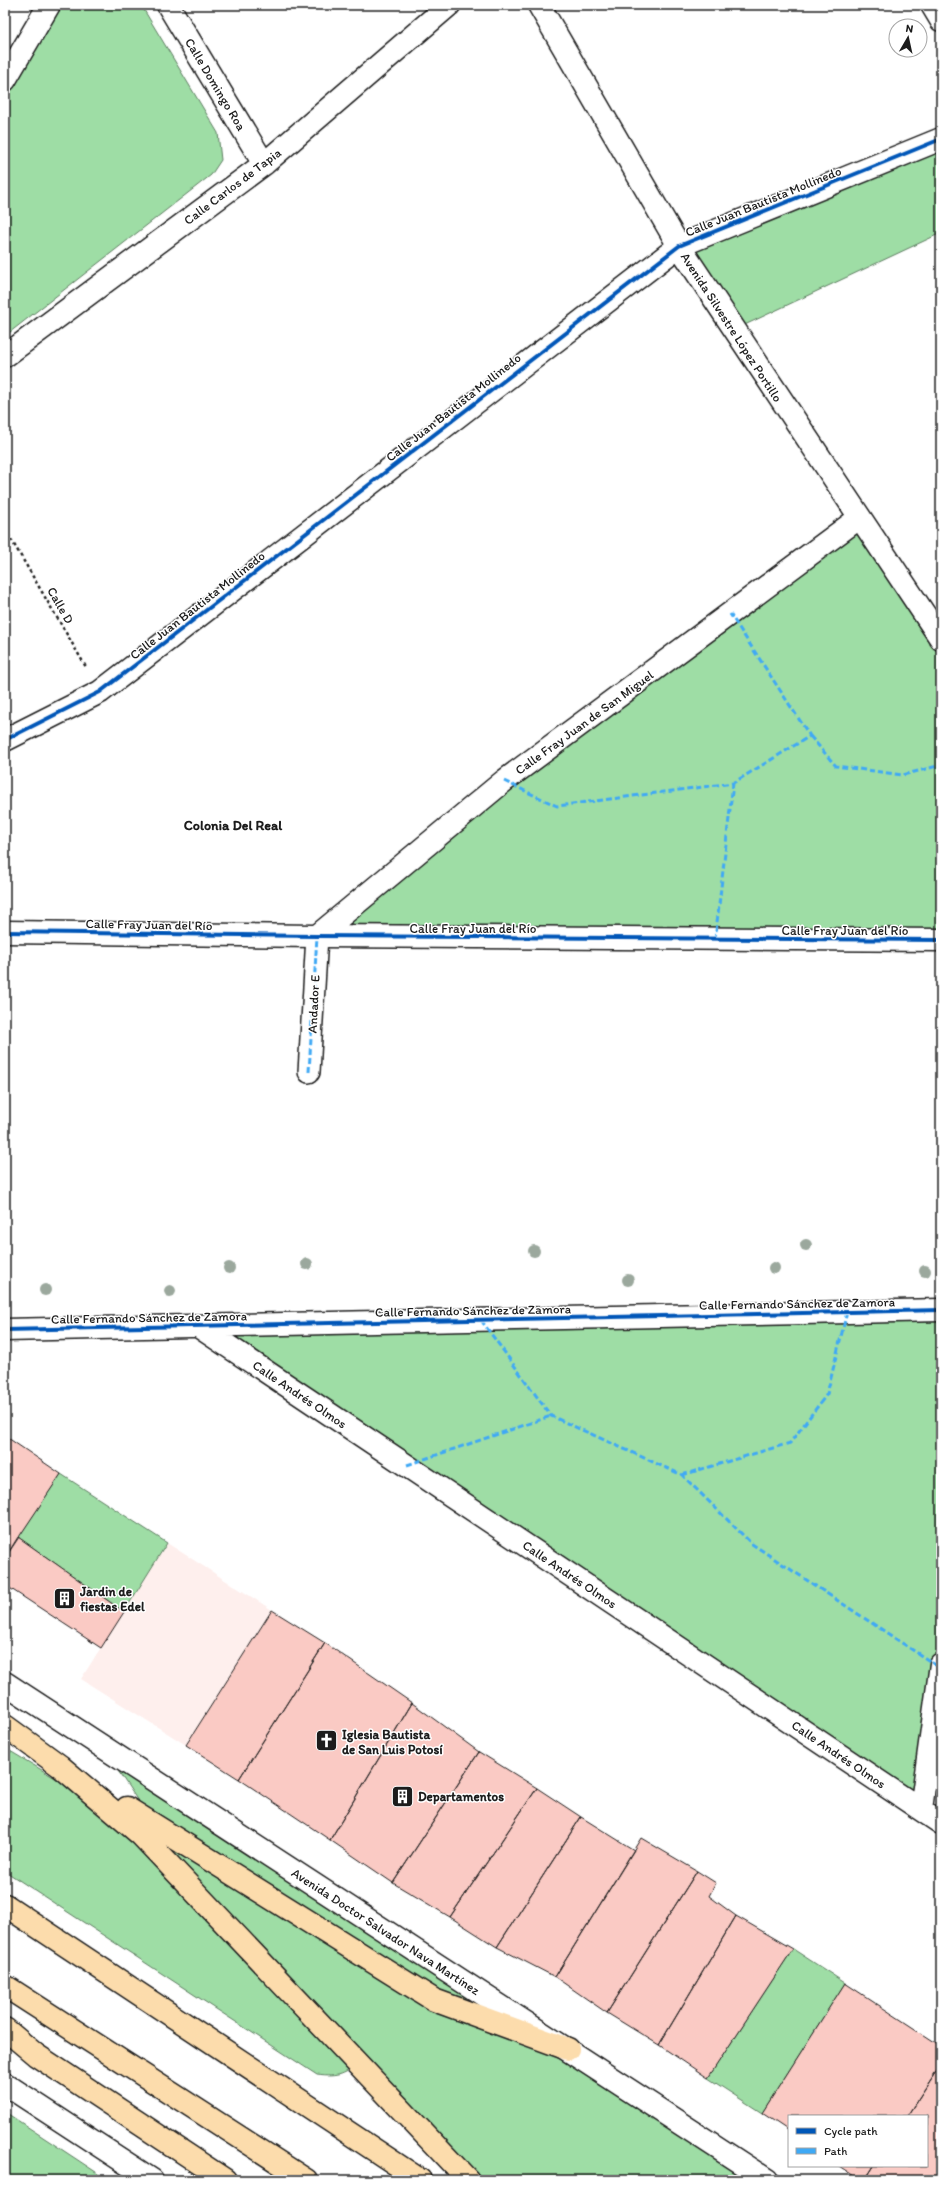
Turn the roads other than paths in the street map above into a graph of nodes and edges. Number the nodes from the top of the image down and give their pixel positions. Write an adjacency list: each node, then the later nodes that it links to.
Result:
1 (49, 5): 7 (street)
2 (168, 5): 9 (street, Calle Domingo Roa)
3 (449, 5): 9 (street, Calle Carlos de Tapia)
4 (539, 5): 10 (street, Avenida Silvestre López Portillo)
5 (932, 5): 6 (street)
6 (941, 20)
7 (5, 80)
8 (941, 139): 10 (street, Calle Juan Bautista Mollinedo)
9 (264, 164): 11 (street, Calle Carlos de Tapia)
10 (679, 246): 12 (street, Avenida Silvestre López Portillo); 14 (street, Calle Juan Bautista Mollinedo)
11 (5, 356)
12 (859, 518): 13 (street, Avenida Silvestre López Portillo); 16 (street, Calle Fray Juan de San Miguel)
13 (941, 639)
14 (5, 740)
15 (5, 932): 16 (street, Calle Fray Juan del Río)
16 (317, 936): 17 (street, Calle Fray Juan del Río); 18 (street, Andador E)
17 (941, 940)
18 (309, 1072)
19 (941, 1310): 20 (street, Calle Fernando Sánchez de Zamora)
20 (198, 1326): 21 (street, Calle Fernando Sánchez de Zamora); 27 (street, Calle Andrés Olmos)
21 (5, 1330)
22 (941, 1664): 27 (street)
23 (5, 1683): 32 (street, Avenida Doctor Salvador Nava Martínez)
24 (5, 1726): 26 (highway)
25 (5, 1741): 26 (highway)
26 (60, 1766): 32 (highway); 38 (highway)
27 (921, 1809): 28 (street, Calle Andrés Olmos)
28 (941, 1823)
29 (5, 1905): 37 (highway)
30 (5, 1986): 36 (highway)
31 (5, 2029): 35 (highway)
32 (568, 2049): 39 (street, Avenida Doctor Salvador Nava Martínez)
33 (5, 2084): 34 (street)
34 (152, 2180)
35 (225, 2180)
36 (306, 2180)
37 (420, 2180)
38 (468, 2180)
39 (767, 2180)

